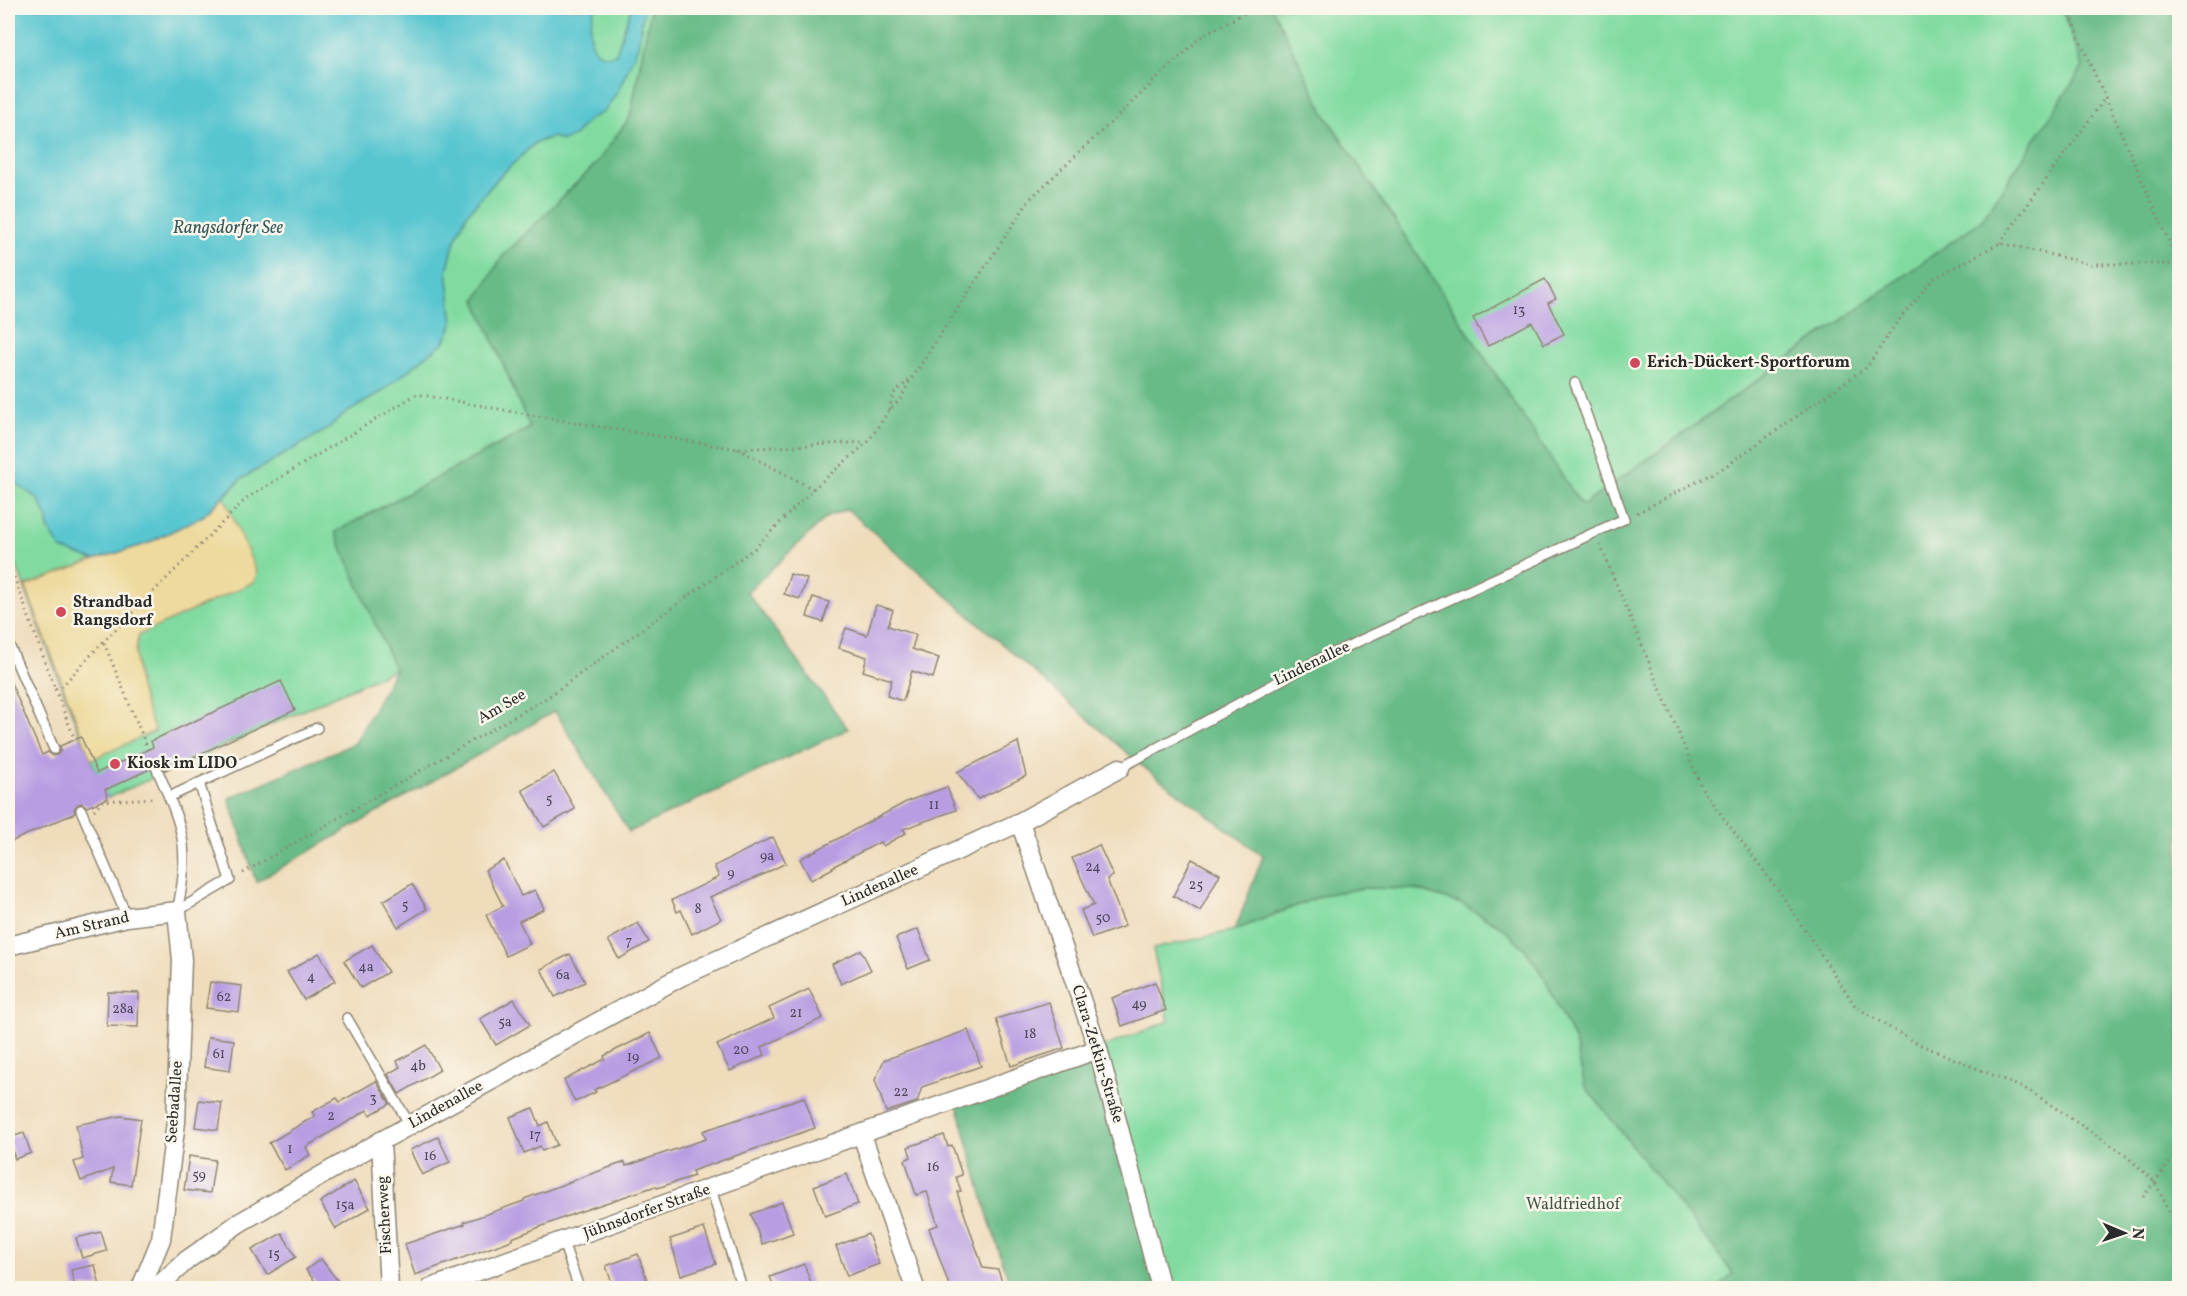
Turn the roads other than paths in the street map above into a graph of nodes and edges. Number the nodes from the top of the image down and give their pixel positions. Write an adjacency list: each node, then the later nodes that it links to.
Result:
1 (1575, 383): 6 (lane, Lindenallee)
2 (10, 647): 4 (lane)
3 (317, 728): 7 (lane)
4 (54, 749)
5 (156, 767): 8 (lane)
6 (1120, 768): 10 (street, Lindenallee)
7 (200, 783): 8 (lane); 11 (lane)
8 (169, 797): 11 (lane)
9 (81, 810): 12 (lane)
10 (1020, 822): 15 (street, Clara-Zetkin-Straße); 16 (street, Lindenallee)
11 (177, 912): 12 (street, Am Strand); 21 (street, Seebadallee)
12 (127, 917): 13 (street, Am Strand)
13 (8, 946)
14 (347, 1018): 16 (lane)
15 (1098, 1049): 17 (street, Jühnsdorfer Straße); 28 (street, Clara-Zetkin-Straße)
16 (410, 1125): 18 (street, Lindenallee)
17 (862, 1134): 19 (street, Jühnsdorfer Straße); 27 (street)
18 (381, 1141): 22 (street, Lindenallee); 23 (street, Fischerweg)
19 (711, 1188): 20 (street, Jühnsdorfer Straße); 26 (lane)
20 (563, 1242): 24 (street, Jühnsdorfer Straße); 25 (lane)
21 (141, 1288)
22 (156, 1288)
23 (389, 1288)
24 (431, 1288)
25 (579, 1288)
26 (742, 1288)
27 (915, 1288)
28 (1161, 1288)

